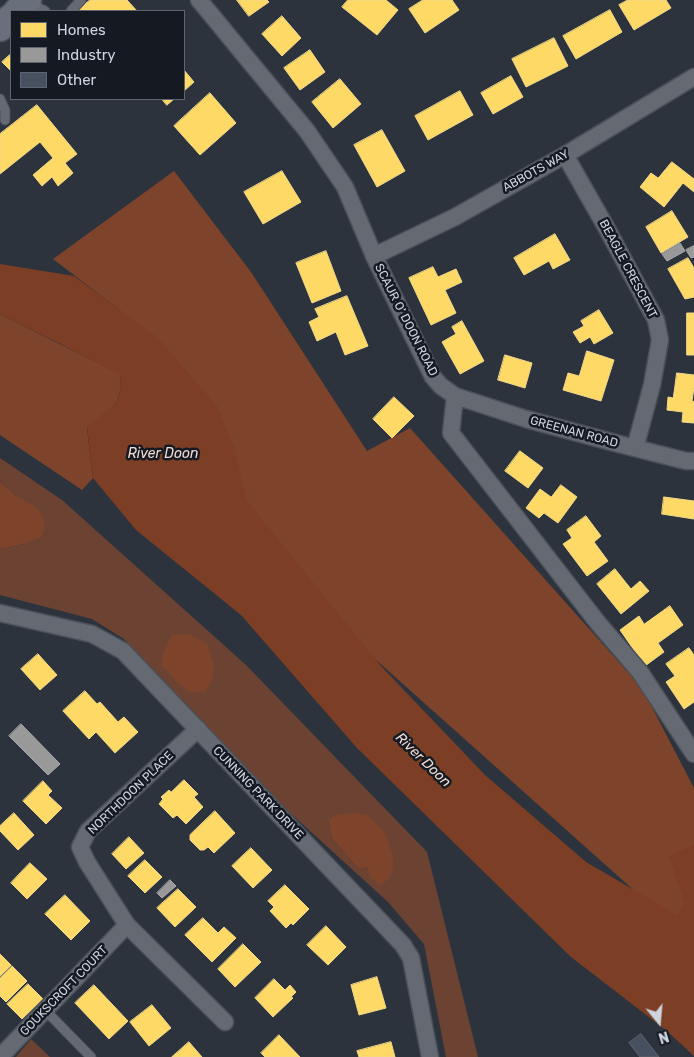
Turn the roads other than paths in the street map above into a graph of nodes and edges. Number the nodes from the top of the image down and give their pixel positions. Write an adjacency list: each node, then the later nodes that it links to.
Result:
1 (81, 0): 3 (lane)
2 (199, 0): 10 (street, SCAUR O' DOON ROAD)
3 (72, 10)
4 (10, 20): 5 (main road)
5 (0, 28)
6 (694, 77): 9 (street, ABBOTS WAY)
7 (0, 99): 8 (lane)
8 (5, 120)
9 (565, 155): 10 (street, ABBOTS WAY); 12 (street, BEAGLE CRESCENT)
10 (374, 256): 11 (street, SCAUR O' DOON ROAD)
11 (455, 396): 12 (street, GREENAN ROAD); 16 (street)
12 (635, 448): 13 (street, GREENAN ROAD)
13 (694, 461)
14 (0, 613): 15 (street, CUNNING PARK DRIVE)
15 (198, 729): 17 (street, NORTHDOON PLACE); 22 (street, CUNNING PARK DRIVE)
16 (694, 754)
17 (127, 925): 18 (street, GOUKSCROFT COURT); 19 (street, NORTHDOON PLACE)
18 (45, 1010): 20 (street, GOUKSCROFT COURT); 21 (lane)
19 (225, 1022)
20 (0, 1057)
21 (91, 1057)
22 (430, 1057)

